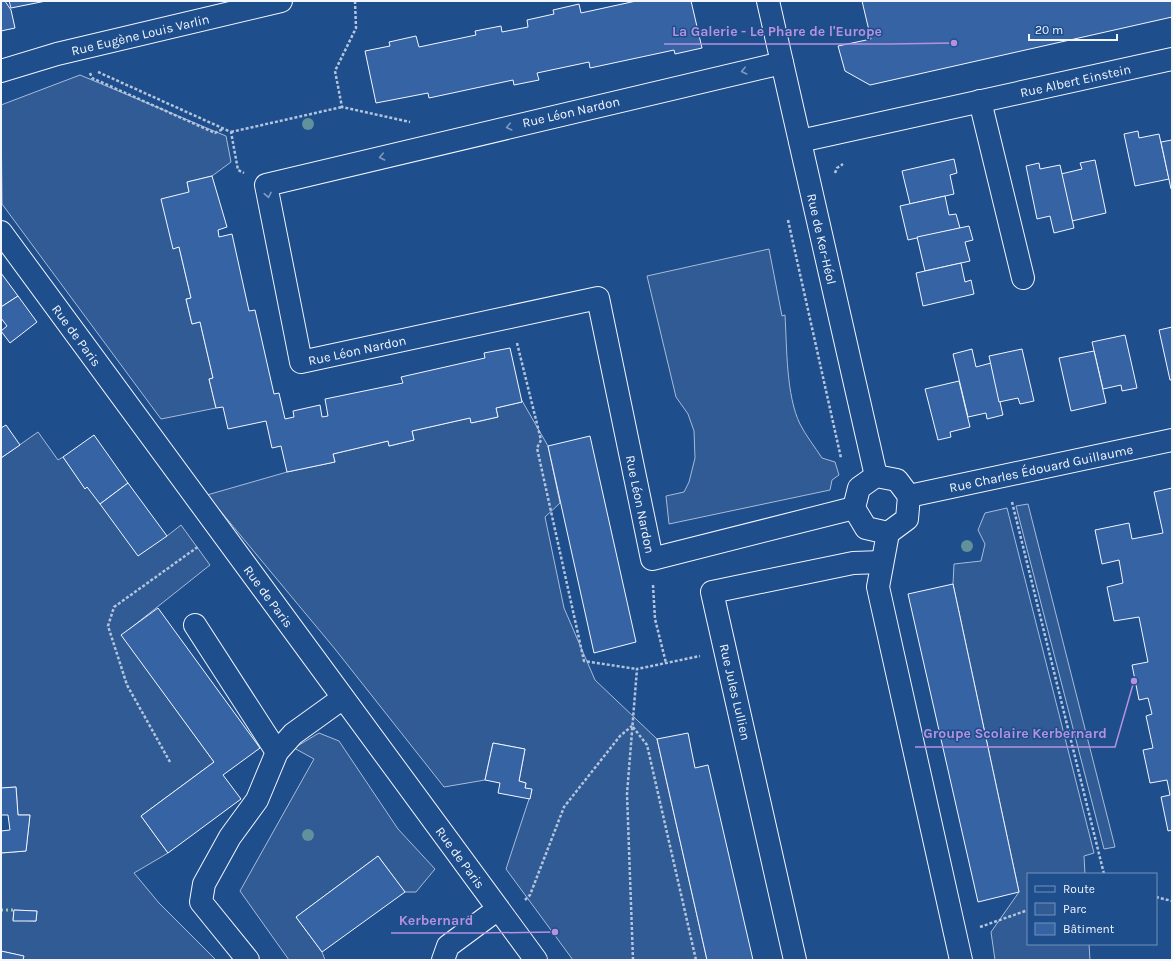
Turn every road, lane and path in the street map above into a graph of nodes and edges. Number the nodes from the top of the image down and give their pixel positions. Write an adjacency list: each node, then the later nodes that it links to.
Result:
1 (281, 1): 6 (street, Rue Eugène Louis Varlin)
2 (355, 1): 10 (path)
3 (768, 1): 5 (street, Rue de Ker-Héol)
4 (1172, 59): 9 (street, Rue Albert Einstein)
5 (782, 63): 13 (street, Rue de Ker-Héol); 14 (street, Rue Léon Nardon, one-way to 14)
6 (1, 70)
7 (95, 70): 11 (path)
8 (92, 78): 11 (path)
9 (980, 101): 13 (street, Rue Albert Einstein); 18 (street)
10 (342, 107): 12 (path); 14 (path)
11 (224, 129): 12 (path)
12 (231, 132): 15 (path)
13 (800, 141): 22 (street, Rue de Ker-Héol)
14 (429, 146): 15 (street, Rue Léon Nardon, one-way to 15)
15 (266, 185): 19 (street, Rue Léon Nardon, one-way to 19)
16 (788, 216): 21 (path)
17 (1, 232): 26 (street, Rue de Paris)
18 (1023, 278)
19 (511, 317): 28 (street, Rue Léon Nardon); 33 (path)
20 (1172, 440): 24 (street, Rue Charles Édouard Guillaume)
21 (841, 458)
22 (876, 476): 24 (street); 25 (street)
23 (1010, 495): 38 (path)
24 (909, 496): 27 (street)
25 (854, 508): 27 (street); 28 (street, Rue Léon Nardon)
26 (220, 530): 34 (street, Rue de Paris); 37 (path)
27 (888, 533): 29 (street)
28 (652, 559): 32 (path)
29 (882, 562): 31 (street, Rue Jules Lullien); 43 (street)
30 (195, 625): 36 (street)
31 (726, 650): 32 (path); 49 (street, Rue Jules Lullien)
32 (666, 663): 33 (path)
33 (637, 669): 35 (path)
34 (343, 698): 36 (street); 42 (street, Rue de Paris)
35 (632, 726): 42 (path); 47 (path); 48 (path)
36 (277, 752): 44 (street)
37 (170, 762)
38 (1104, 873)
39 (1157, 897): 40 (path)
40 (1172, 901)
41 (1027, 910): 43 (path)
42 (502, 914): 45 (street); 46 (street, Rue de Paris)
43 (955, 935): 50 (street)
44 (248, 960)
45 (443, 960)
46 (536, 960)
47 (633, 960)
48 (696, 960)
49 (795, 960)
50 (961, 960)

